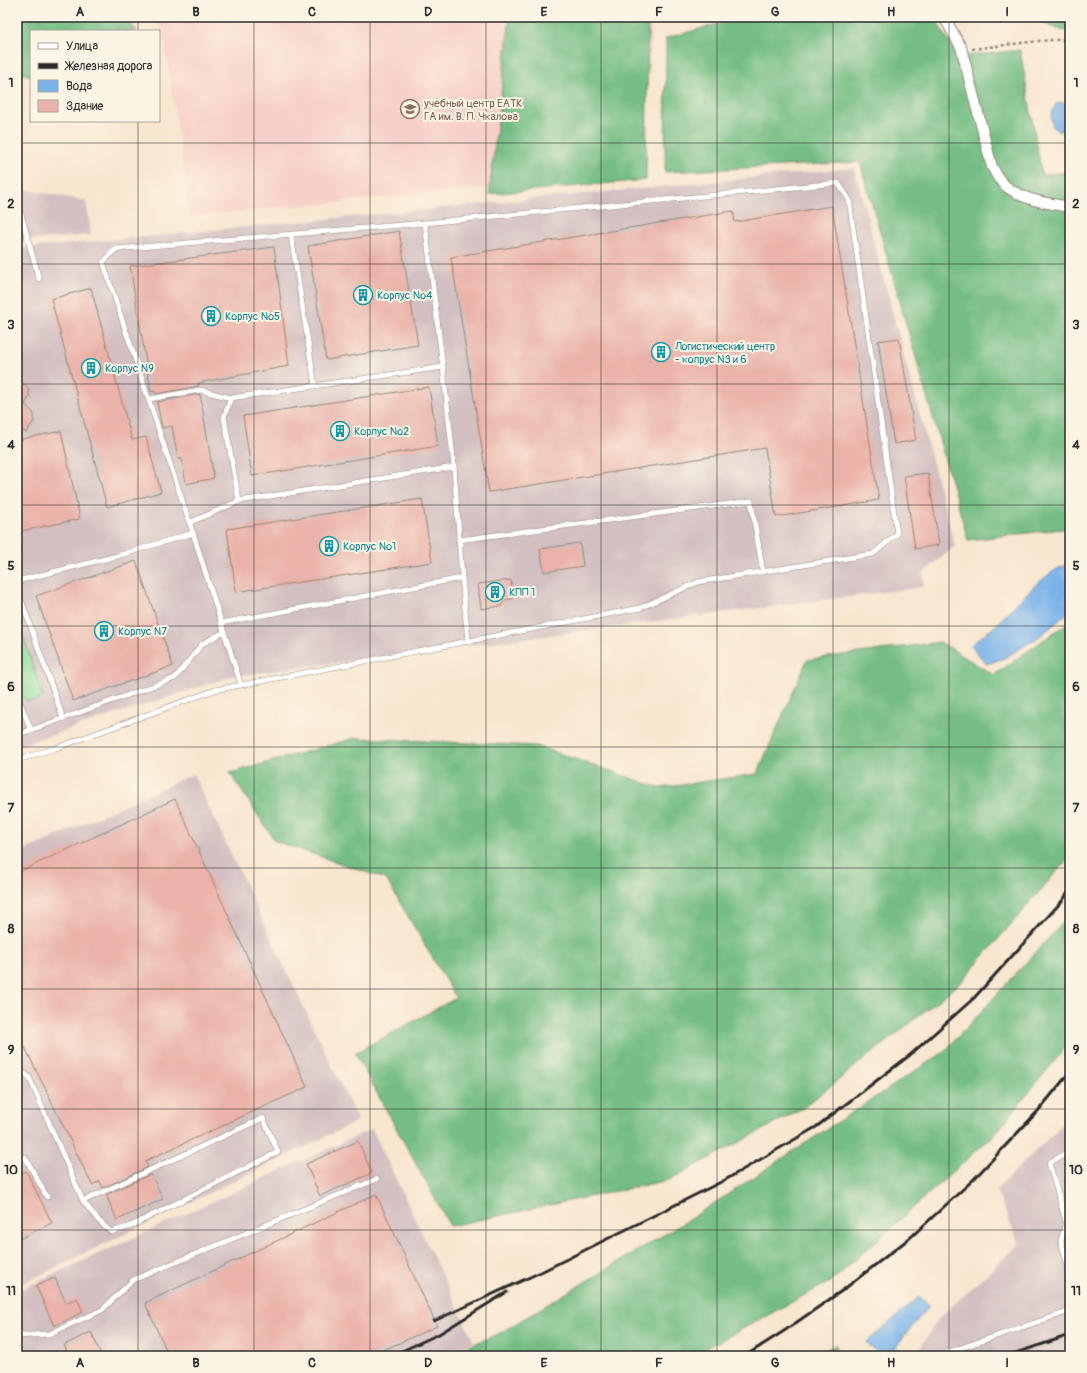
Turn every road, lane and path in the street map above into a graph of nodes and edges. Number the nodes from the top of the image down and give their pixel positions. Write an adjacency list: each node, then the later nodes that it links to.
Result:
1 (944, 17): 3 (street)
2 (1070, 39): 3 (path)
3 (962, 50): 4 (street)
4 (1070, 207)
5 (17, 214): 8 (lane)
6 (425, 224): 7 (lane); 9 (lane); 18 (lane)
7 (291, 235): 10 (lane); 12 (lane)
8 (39, 279)
9 (443, 367): 10 (lane); 13 (lane)
10 (315, 386): 11 (lane)
11 (231, 398): 12 (lane); 14 (lane)
12 (148, 399): 15 (lane)
13 (454, 467): 14 (lane); 17 (lane)
14 (239, 501): 15 (lane)
15 (189, 523): 16 (lane)
16 (192, 533): 20 (lane); 22 (lane)
17 (459, 540): 18 (lane); 19 (lane)
18 (763, 572): 24 (lane)
19 (462, 578): 22 (lane); 24 (lane)
20 (17, 581)
21 (17, 588): 27 (lane)
22 (221, 623): 23 (lane)
23 (224, 632): 25 (lane); 27 (lane)
24 (468, 641): 25 (lane)
25 (241, 685): 30 (lane)
26 (17, 695): 28 (lane)
27 (63, 718): 28 (lane)
28 (31, 730): 29 (lane)
29 (17, 735)
30 (17, 760)
31 (17, 1068): 36 (lane)
32 (1070, 1151): 37 (lane)
33 (17, 1162): 35 (lane)
34 (377, 1179): 40 (lane)
35 (47, 1197)
36 (83, 1201): 36 (lane)
37 (1068, 1221): 38 (lane)
38 (1070, 1273)
39 (1070, 1311): 41 (lane)
40 (17, 1336)
41 (943, 1354)

